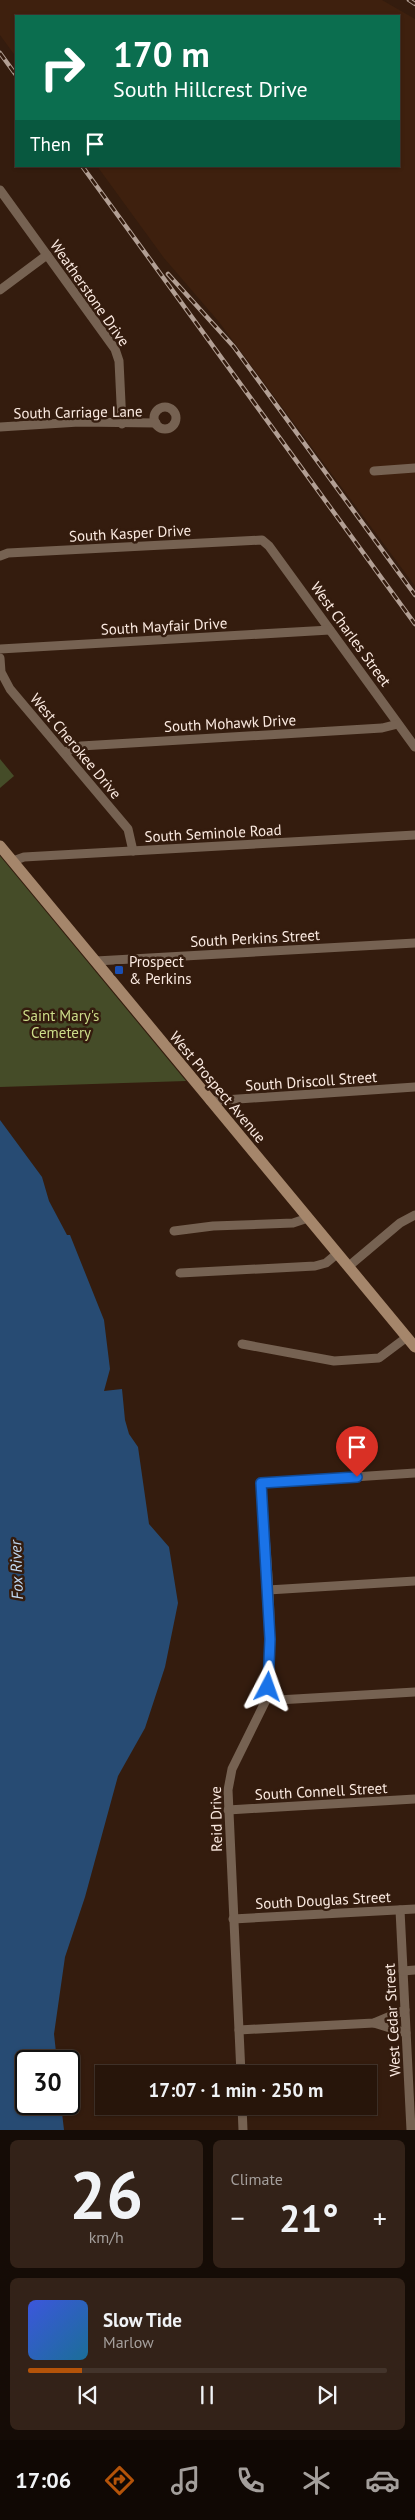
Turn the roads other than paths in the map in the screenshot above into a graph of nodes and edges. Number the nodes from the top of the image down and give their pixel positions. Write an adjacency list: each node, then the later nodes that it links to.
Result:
1 (0, 190): 2 (street, Weatherstone Drive)
2 (47, 255): 3 (street); 5 (street, Weatherstone Drive)
3 (0, 290)
4 (156, 423): 5 (street, South Carriage Lane)
5 (122, 424): 6 (street, South Carriage Lane)
6 (0, 427)
7 (415, 468): 8 (street)
8 (374, 471)
9 (262, 540): 10 (street, South Kasper Drive); 11 (street, West Charles Street)
10 (0, 556)
11 (330, 630): 12 (street, South Mayfair Drive); 14 (street, West Charles Street)
12 (0, 649)
13 (0, 658): 16 (street, West Cherokee Drive)
14 (398, 724): 15 (street, West Charles Street); 16 (street, South Mohawk Drive)
15 (415, 747)
16 (65, 752): 19 (street, West Cherokee Drive)
17 (415, 836): 19 (street, South Seminole Road)
18 (0, 846): 20 (main road, West Prospect Avenue)
19 (133, 851): 20 (street, South Seminole Road)
20 (13, 861): 22 (main road, West Prospect Avenue)
21 (415, 943): 22 (street, South Perkins Street)
22 (96, 961): 24 (main road, West Prospect Avenue)
23 (415, 1087): 24 (street, South Driscoll Street)
24 (210, 1101): 26 (main road, West Prospect Avenue)
25 (415, 1215): 29 (street)
26 (308, 1218): 27 (street); 28 (main road, West Prospect Avenue)
27 (174, 1231)
28 (338, 1253): 29 (main road, West Prospect Avenue); 30 (street)
29 (349, 1266): 31 (main road, West Prospect Avenue)
30 (180, 1273)
31 (407, 1337): 32 (street); 33 (main road, West Prospect Avenue)
32 (242, 1344)
33 (415, 1347)
34 (415, 1473): 36 (street, Reid Drive)
35 (415, 1582): 36 (street)
36 (268, 1590): 38 (street, Reid Drive)
37 (415, 1692): 38 (street)
38 (267, 1698): 40 (street, Reid Drive)
39 (415, 1800): 40 (street, South Connell Street)
40 (228, 1810): 43 (street, Reid Drive)
41 (415, 1909): 42 (street, South Douglas Street)
42 (400, 1910): 43 (street, South Douglas Street); 45 (street, West Cedar Street)
43 (234, 1919): 48 (street, Reid Drive)
44 (415, 1970): 45 (street)
45 (403, 1971): 46 (street, West Cedar Street)
46 (405, 2010): 47 (street); 49 (street, West Cedar Street)
47 (374, 2023): 48 (street); 49 (street)
48 (239, 2030): 50 (street, Reid Drive)
49 (406, 2033): 51 (street, West Cedar Street)
50 (241, 2065)
51 (412, 2072): 54 (street, West Cedar Street)
52 (242, 2115): 53 (street)
53 (243, 2130)
54 (411, 2130)

